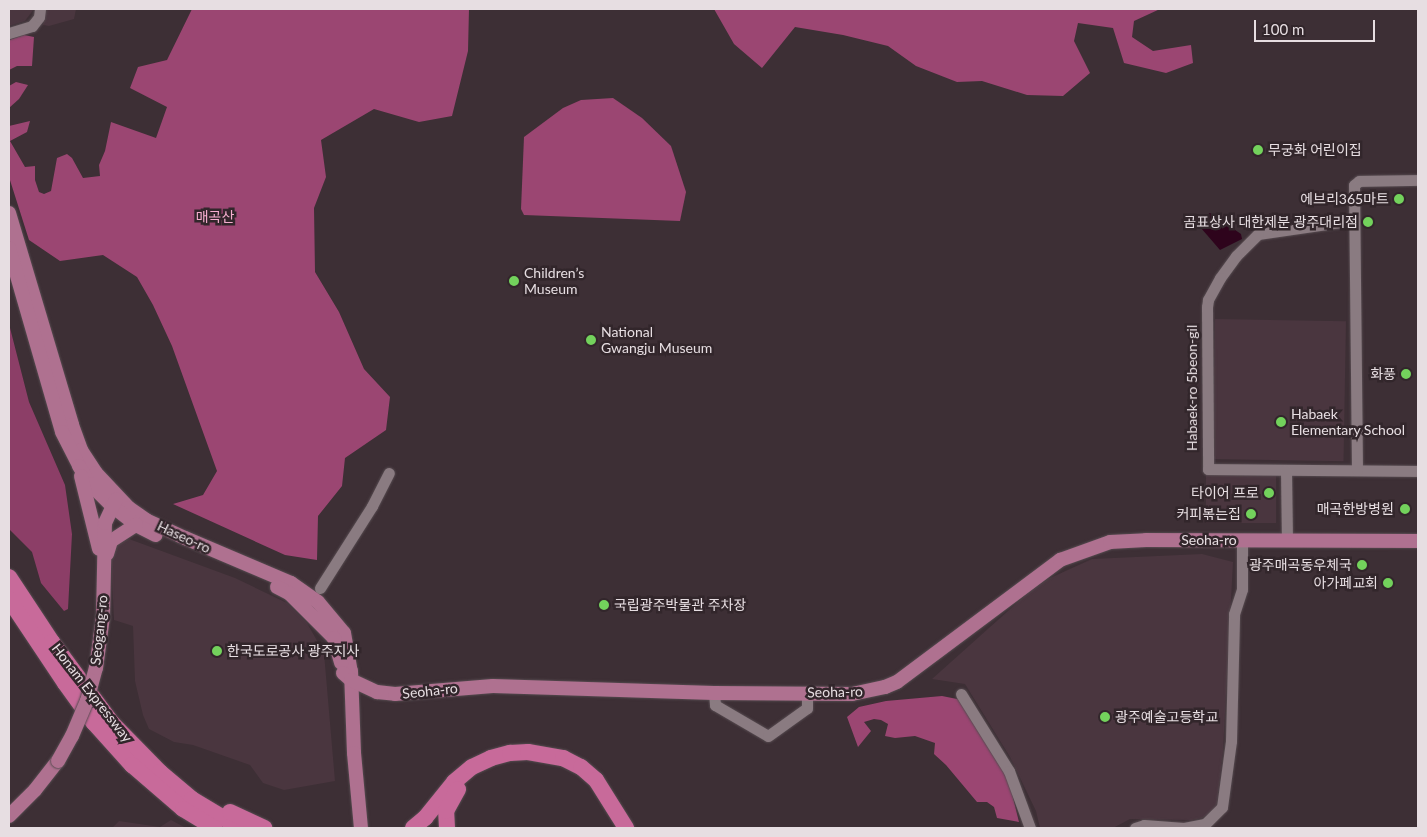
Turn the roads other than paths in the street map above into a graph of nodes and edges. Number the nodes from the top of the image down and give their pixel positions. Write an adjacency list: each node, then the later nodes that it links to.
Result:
1 (40, 9): 2 (street)
2 (9, 32)
3 (1418, 180): 5 (street)
4 (9, 213): 12 (main road, Haseo-ro)
5 (1354, 220): 8 (street, Habaek-ro 5beon-gil); 9 (street)
6 (9, 248): 7 (main road, Haseo-ro)
7 (79, 466): 12 (main road, Haseo-ro); 17 (main road, Seogang-ro)
8 (1286, 470): 9 (street, Habaek-ro 5beon-gil); 15 (street)
9 (1357, 470): 10 (street, Habaek-ro 5beon-gil)
10 (1418, 471)
11 (389, 473): 19 (street)
12 (114, 501): 13 (main road, Haseo-ro); 17 (main road, Seogang-ro); 21 (main road, Haseo-ro)
13 (136, 525): 17 (main road); 21 (main road, Haseo-ro)
14 (1242, 540): 15 (main road, Seoha-ro); 23 (main road, Seoha-ro); 36 (street)
15 (1287, 541): 16 (main road, Seoha-ro)
16 (1418, 542)
17 (103, 567): 26 (main road, Seogang-ro, bridge)
18 (9, 576): 25 (highway, Honam Expressway)
19 (320, 588)
20 (9, 599): 28 (highway, Honam Expressway)
21 (347, 676): 22 (main road, Seoha-ro); 27 (main road, Haseo-ro)
22 (714, 693): 23 (main road, Seoha-ro); 23 (street)
23 (807, 693)
24 (961, 694): 35 (street)
25 (138, 750): 29 (highway, Honam Expressway); 30 (highway)
26 (9, 816)
27 (356, 822)
28 (215, 828)
29 (240, 828)
30 (264, 828)
31 (413, 828): 34 (highway)
32 (447, 828): 33 (highway)
33 (617, 828)
34 (626, 828)
35 (1030, 828)
36 (1135, 828)

